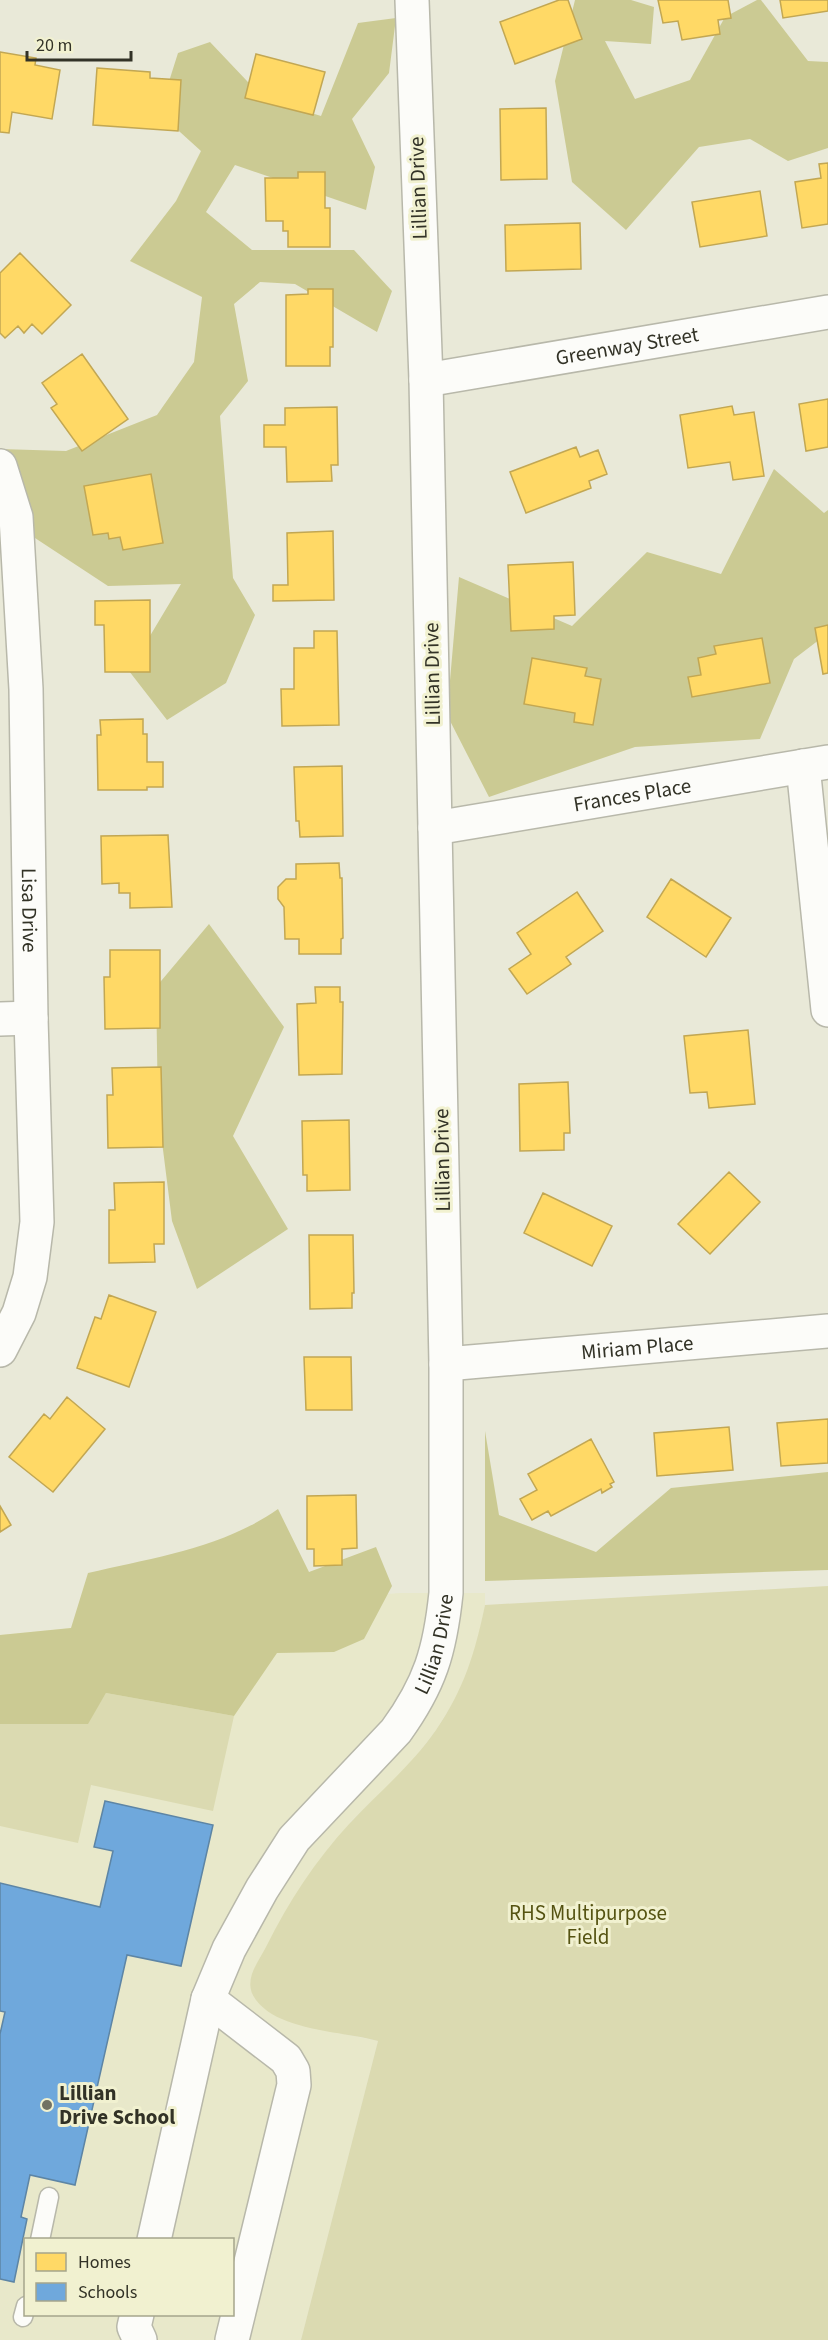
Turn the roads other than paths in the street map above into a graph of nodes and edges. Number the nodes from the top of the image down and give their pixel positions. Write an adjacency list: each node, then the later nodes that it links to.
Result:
1 (412, 0): 3 (street, Lillian Drive)
2 (828, 312): 3 (street, Greenway Street)
3 (426, 380): 7 (street, Lillian Drive)
4 (0, 466): 5 (street, Lisa Drive)
5 (10, 593): 9 (street, Lisa Drive)
6 (815, 764): 7 (street, Frances Place); 8 (street)
7 (435, 828): 12 (street, Lillian Drive)
8 (828, 1010)
9 (15, 1018): 11 (street, Lisa Drive)
10 (828, 1331): 12 (street, Miriam Place)
11 (0, 1350)
12 (446, 1364): 13 (street, Lillian Drive)
13 (208, 1999): 16 (street, Lillian Drive); 17 (street)
14 (49, 2197): 15 (lane)
15 (40, 2238)
16 (154, 2238)
17 (232, 2340)

